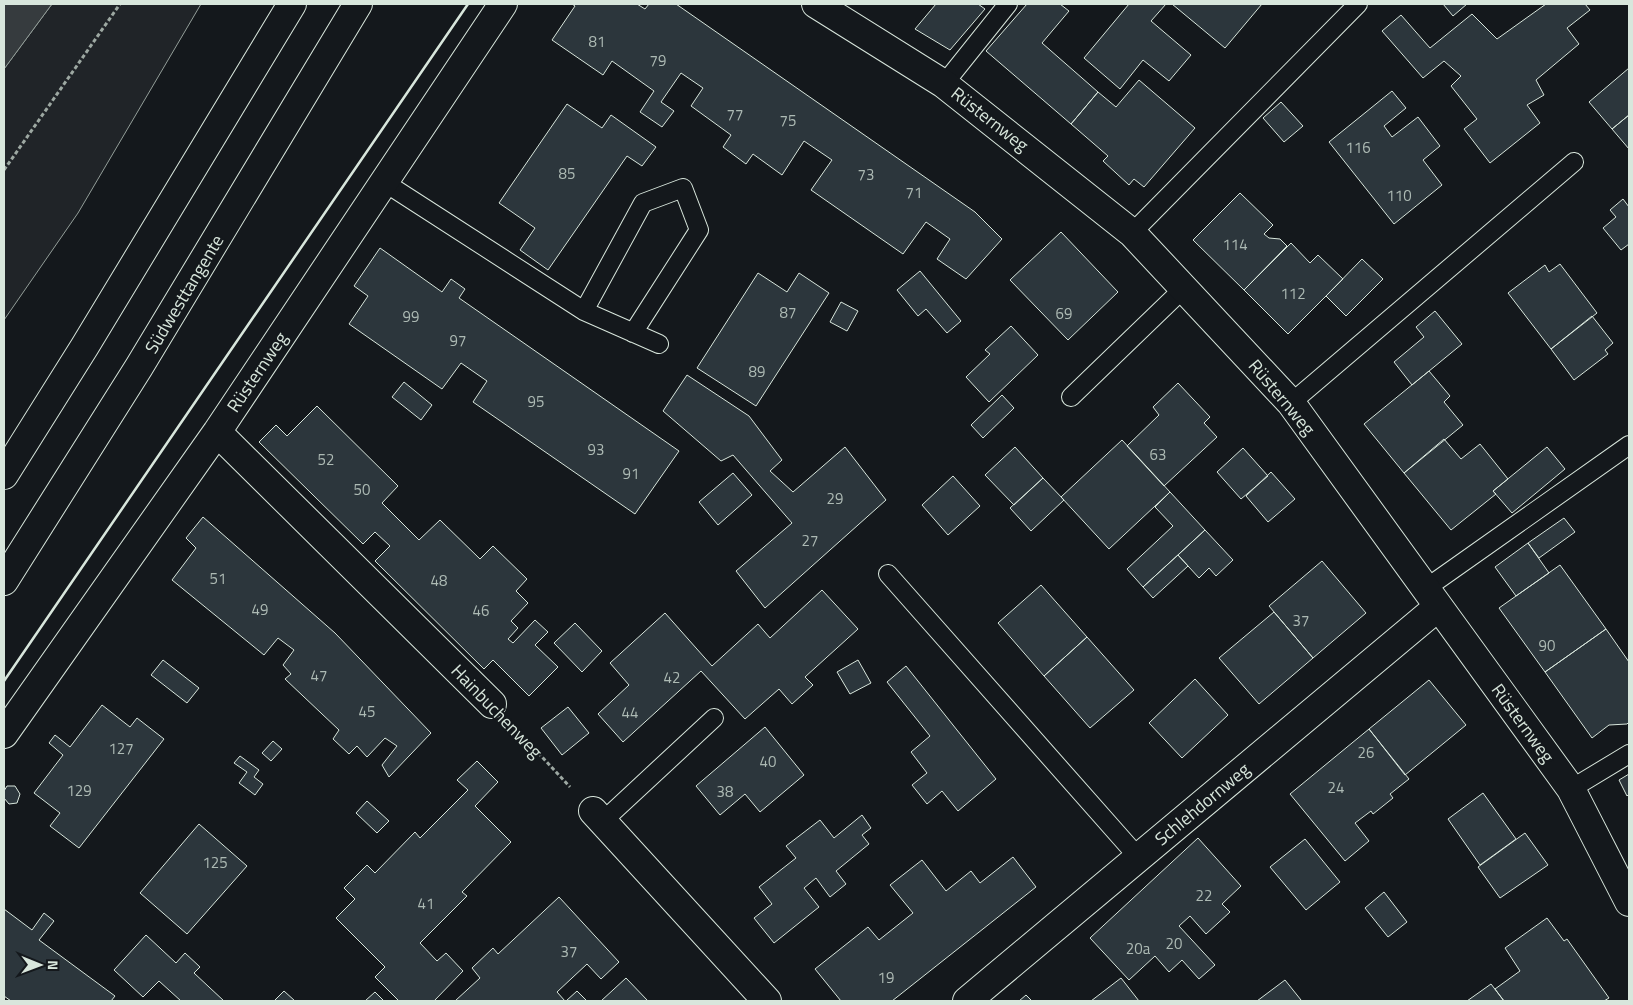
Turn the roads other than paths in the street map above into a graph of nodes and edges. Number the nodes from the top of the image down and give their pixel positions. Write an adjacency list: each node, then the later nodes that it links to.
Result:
1 (292, 4): 19 (main road)
2 (358, 4): 21 (main road, Südwesttangente)
3 (503, 4): 9 (main road, Rüsternweg)
4 (1008, 4): 7 (lane)
5 (1358, 4): 10 (lane)
6 (832, 8): 7 (main road, Rüsternweg)
7 (944, 84): 10 (main road, Rüsternweg)
8 (1574, 162): 16 (lane)
9 (384, 182): 12 (lane); 17 (main road, Rüsternweg)
10 (1132, 233): 11 (main road, Rüsternweg)
11 (1184, 288): 15 (lane); 16 (main road, Rüsternweg)
12 (584, 312): 13 (lane); 13 (lane)
13 (633, 333): 14 (lane)
14 (659, 344)
15 (1071, 397)
16 (1291, 403): 22 (main road, Rüsternweg)
17 (217, 432): 23 (main road, Hainbuchenweg); 25 (main road, Rüsternweg)
18 (1629, 444): 22 (lane)
19 (4, 475)
20 (888, 574): 29 (lane)
21 (4, 581)
22 (1432, 598): 27 (main road, Rüsternweg); 29 (main road, Schlehdornweg)
23 (492, 704)
24 (714, 718): 28 (lane)
25 (4, 734)
26 (1629, 754): 27 (lane)
27 (1571, 789): 30 (main road, Rüsternweg)
28 (598, 816): 31 (main road)
29 (1138, 857): 32 (main road, Schlehdornweg)
30 (1629, 902)
31 (767, 1001)
32 (966, 1001)

